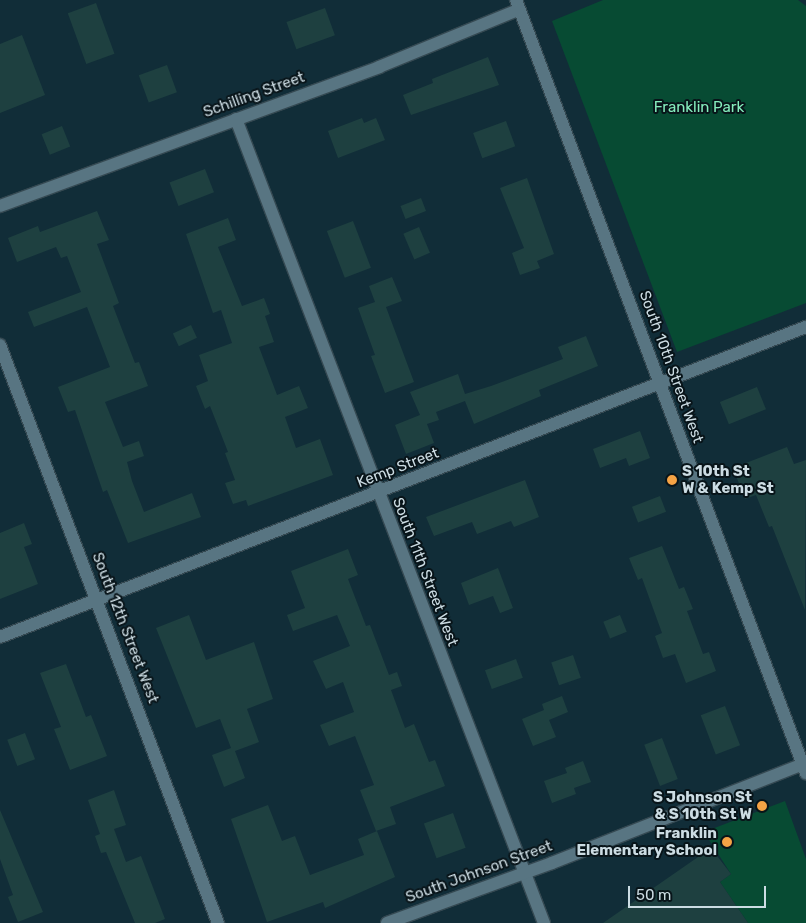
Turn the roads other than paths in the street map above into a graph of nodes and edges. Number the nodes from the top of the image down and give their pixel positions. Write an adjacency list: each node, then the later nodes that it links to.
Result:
1 (517, 5): 2 (street, Schilling Street); 6 (street, South 10th Street West)
2 (236, 119): 3 (street, Schilling Street); 7 (street, South 11th Street West)
3 (0, 206)
4 (806, 327): 6 (street, Kemp Street)
5 (0, 345): 8 (street, South 12th Street West)
6 (660, 385): 7 (street, Kemp Street); 10 (street, South 10th Street West)
7 (377, 493): 8 (street, Kemp Street); 11 (street, South 11th Street West)
8 (97, 599): 9 (street, Kemp Street); 12 (street, South 12th Street West)
9 (0, 637)
10 (805, 767): 11 (street, South Johnson Street)
11 (524, 873): 13 (street, South Johnson Street); 14 (street, South 11th Street West)
12 (218, 923)
13 (387, 923)
14 (544, 923)

